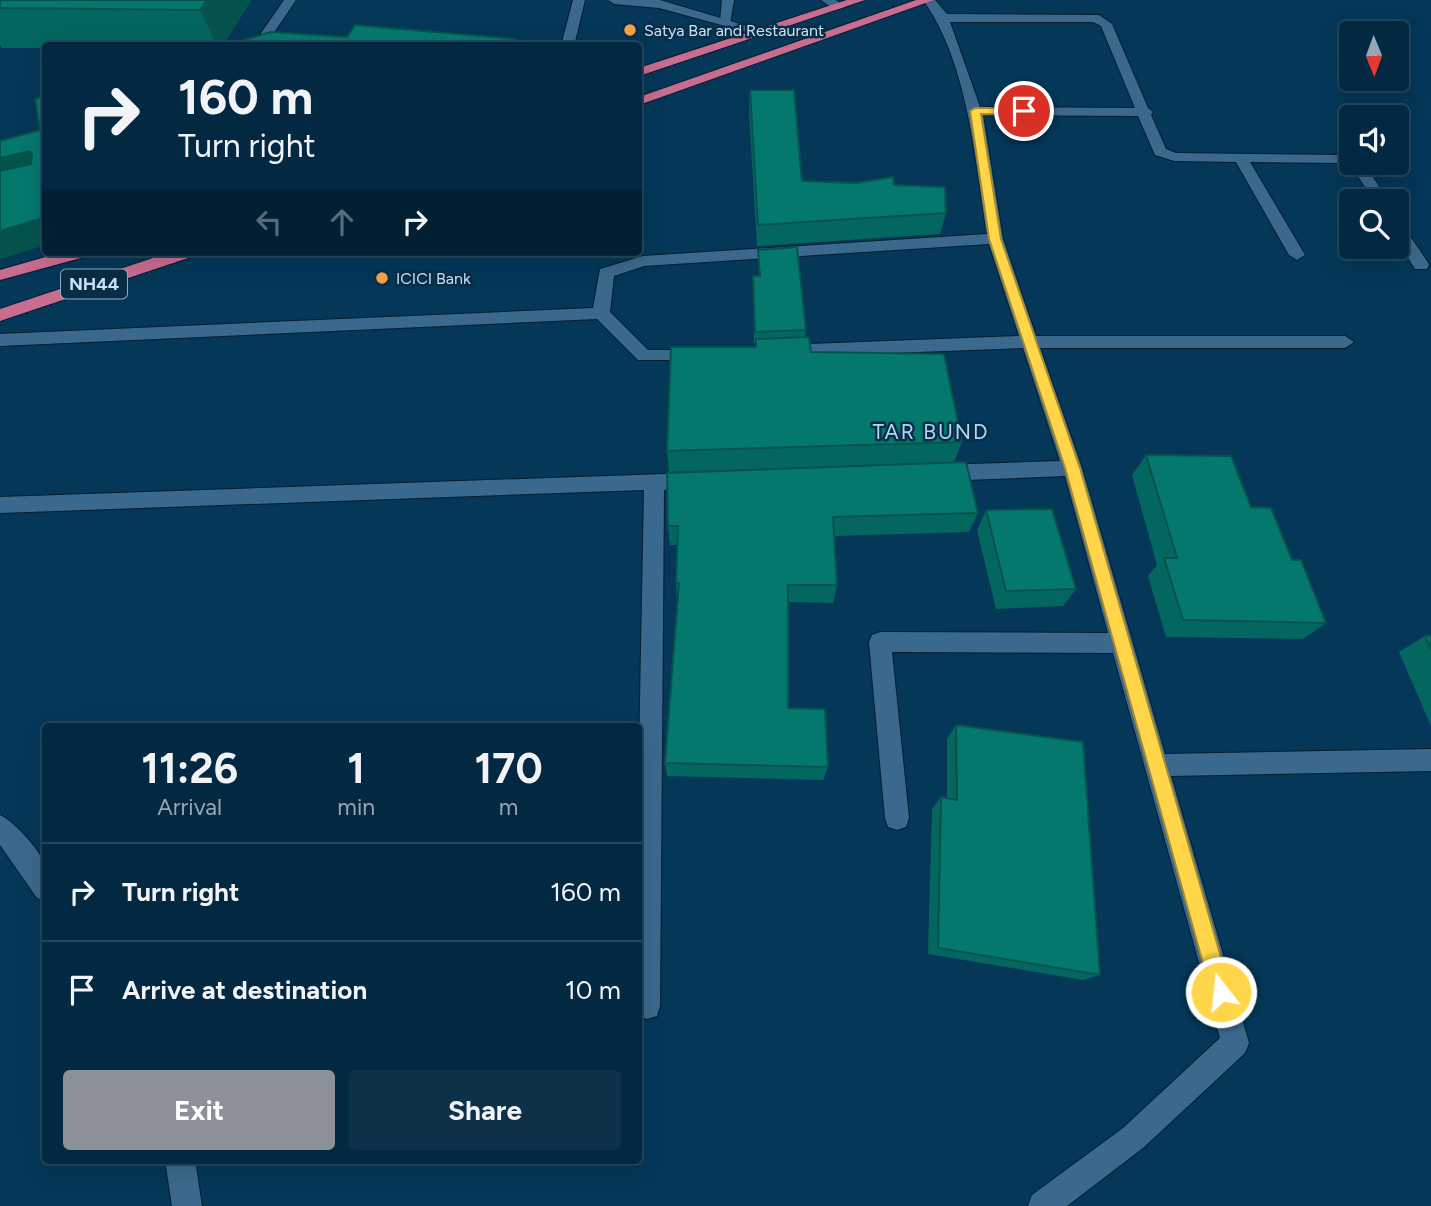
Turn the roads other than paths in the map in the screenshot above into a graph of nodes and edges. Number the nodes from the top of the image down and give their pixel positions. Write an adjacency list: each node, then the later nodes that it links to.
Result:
1 (290, 0): 12 (street)
2 (579, 0): 13 (street)
3 (614, 0): 10 (street)
4 (728, 0): 10 (street)
5 (827, 0): 8 (street)
6 (859, 0): 8 (highway)
7 (928, 0): 9 (street); 15 (highway)
8 (839, 7): 11 (highway)
9 (943, 18): 16 (street); 17 (street)
10 (726, 21): 11 (street)
11 (758, 31): 14 (highway)
12 (261, 42)
13 (567, 42)
14 (642, 71)
15 (642, 100)
16 (975, 111): 17 (street); 20 (street)
17 (1146, 113): 18 (street)
18 (1240, 157): 19 (street); 22 (street)
19 (1373, 189)
20 (995, 239): 27 (street); 30 (street)
21 (1409, 246): 25 (street)
22 (1297, 255)
23 (68, 256): 26 (highway, NH44)
24 (176, 256): 28 (highway, NH44)
25 (1421, 265)
26 (0, 275)
27 (601, 313): 29 (street); 33 (street)
28 (0, 315)
29 (0, 340)
30 (1029, 342): 31 (street); 32 (street); 34 (street)
31 (1345, 342)
32 (768, 351)
33 (713, 353)
34 (1072, 468): 35 (street); 39 (street)
35 (919, 473)
36 (710, 481): 37 (street)
37 (654, 483): 38 (street); 45 (street)
38 (0, 505)
39 (1122, 643): 41 (street); 42 (street)
40 (1431, 760): 41 (street)
41 (1157, 765): 48 (street)
42 (897, 818)
43 (0, 827): 44 (street)
44 (42, 883)
45 (647, 1006)
46 (181, 1164): 47 (street)
47 (187, 1206)
48 (1043, 1206)

